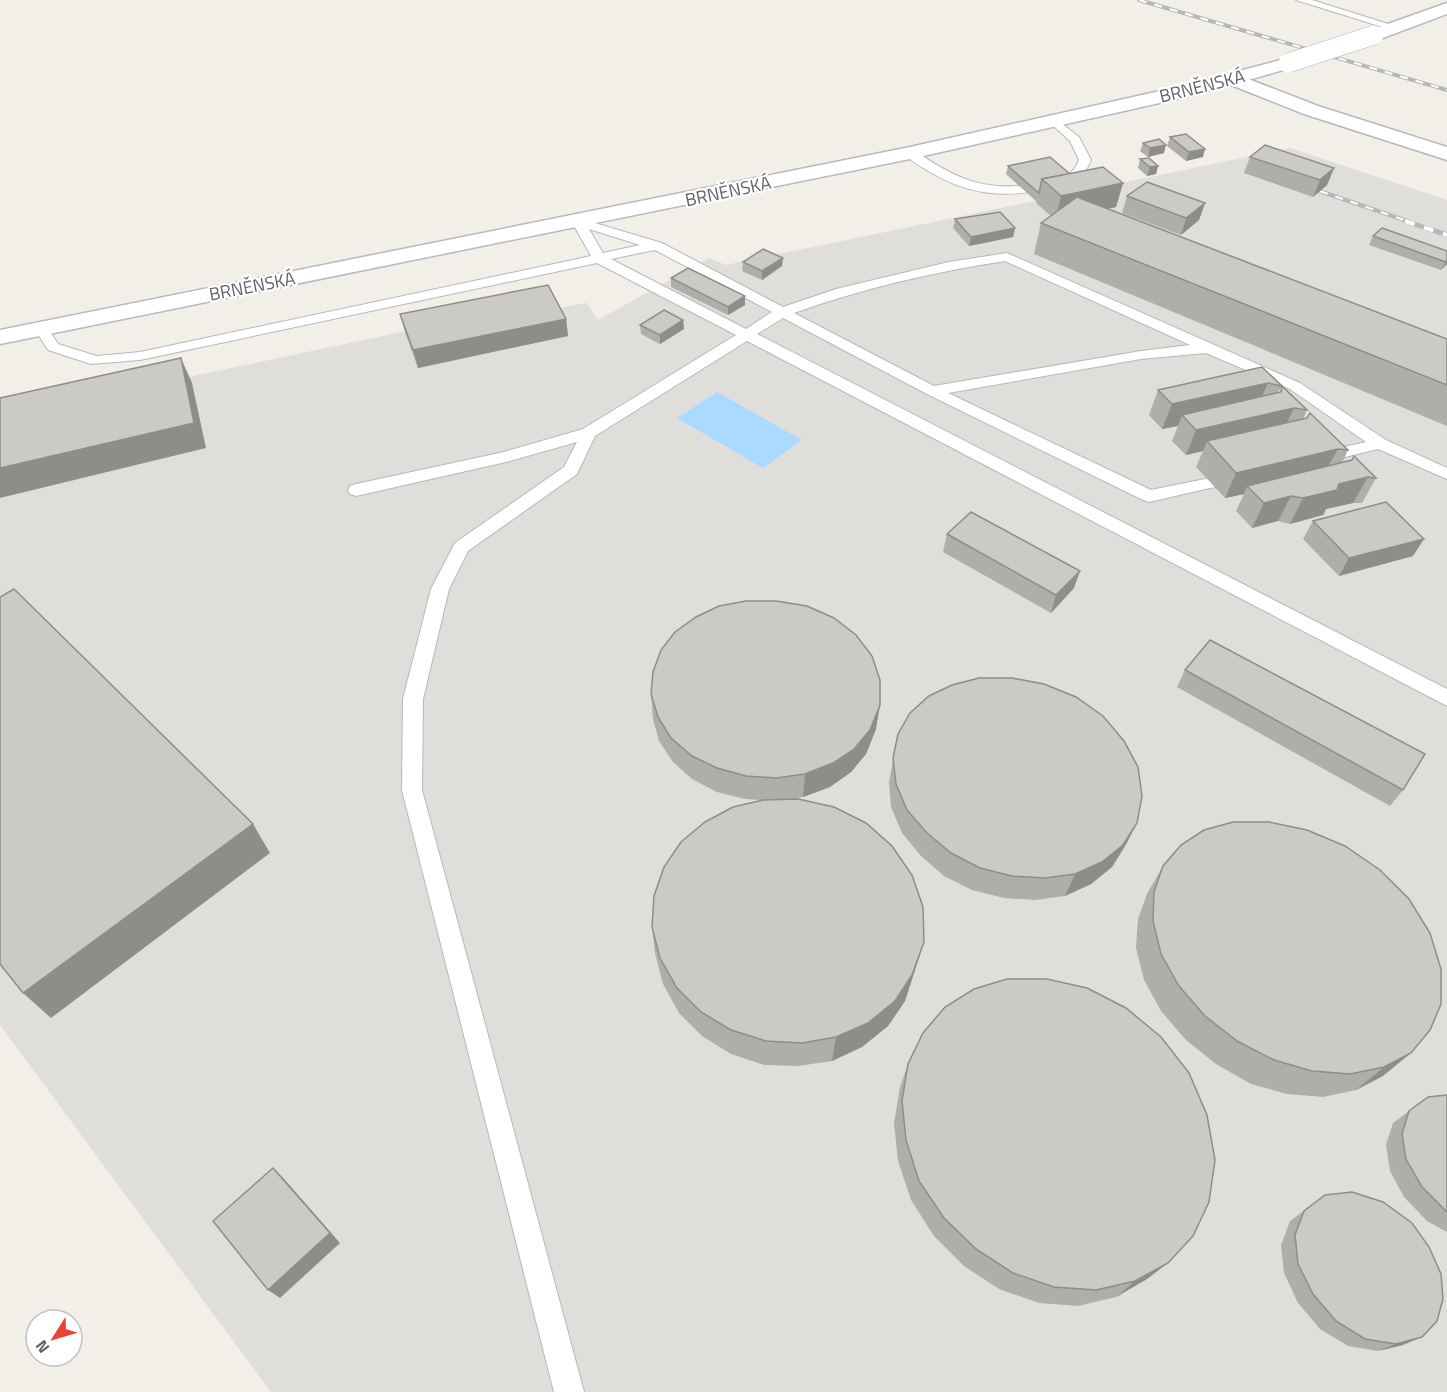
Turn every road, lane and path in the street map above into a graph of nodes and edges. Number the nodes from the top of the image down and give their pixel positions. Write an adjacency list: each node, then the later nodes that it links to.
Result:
1 (1301, 0): 3 (lane)
2 (1447, 9): 3 (street, BRNĚNSKÁ)
3 (1396, 28): 4 (street, BRNĚNSKÁ, bridge)
4 (1233, 79): 5 (street, BRNĚNSKÁ); 7 (street)
5 (1053, 120): 6 (street, BRNĚNSKÁ); 6 (lane)
6 (910, 153): 8 (street, BRNĚNSKÁ)
7 (1447, 154)
8 (578, 222): 9 (lane); 10 (lane); 12 (street, BRNĚNSKÁ)
9 (657, 246): 10 (lane); 11 (lane)
10 (600, 259): 12 (lane); 13 (lane)
11 (783, 312): 13 (lane); 15 (lane); 16 (lane)
12 (41, 328): 14 (street, BRNĚNSKÁ)
13 (746, 335): 17 (lane); 23 (lane)
14 (0, 337)
15 (1208, 348): 16 (lane); 18 (lane)
16 (932, 391): 21 (lane)
17 (589, 433): 22 (lane); 24 (lane)
18 (1380, 444): 19 (lane); 20 (lane)
19 (1318, 459)
20 (1447, 474)
21 (1210, 483)
22 (356, 490)
23 (1447, 698)
24 (569, 1392)

